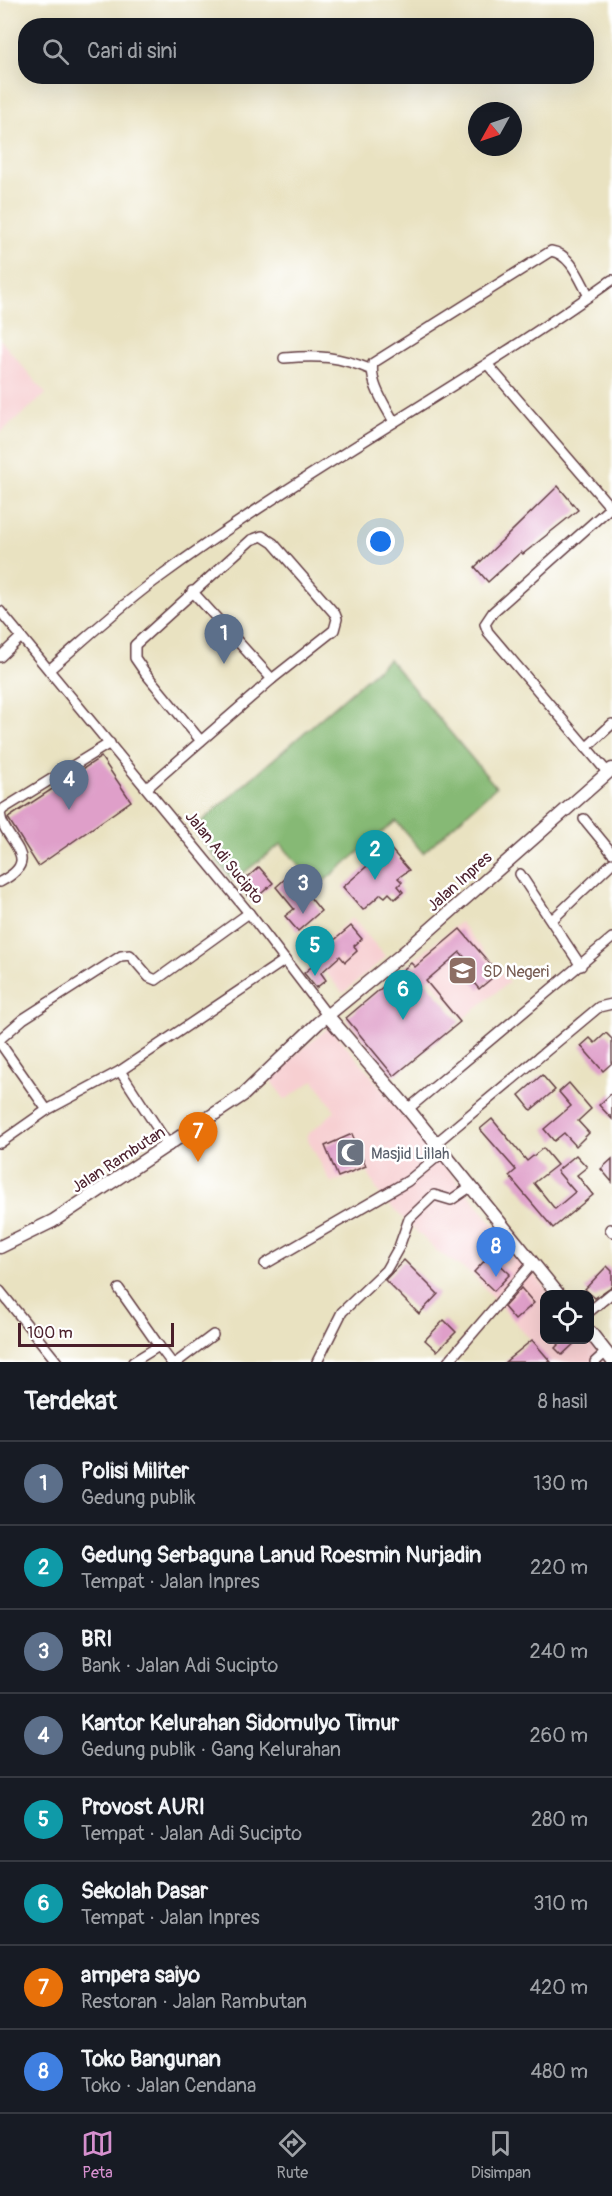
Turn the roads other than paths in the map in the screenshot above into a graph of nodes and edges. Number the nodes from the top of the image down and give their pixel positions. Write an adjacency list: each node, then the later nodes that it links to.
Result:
1 (612, 280): 2 (street)
2 (589, 296): 4 (street); 5 (street)
3 (284, 358): 5 (street)
4 (488, 365): 6 (street); 7 (street)
5 (372, 370): 6 (street)
6 (394, 422): 12 (street)
7 (611, 508): 17 (street)
8 (192, 591): 13 (street); 13 (street); 15 (street)
9 (0, 611): 10 (street, Jalan Adi Sucipto)
10 (21, 637): 11 (street); 12 (street, Jalan Adi Sucipto)
11 (0, 657)
12 (49, 670): 16 (street, Jalan Adi Sucipto)
13 (272, 679): 15 (street)
14 (612, 724): 17 (street)
15 (201, 741): 19 (street)
16 (110, 743): 19 (street, Jalan Adi Sucipto); 24 (street)
17 (586, 748): 18 (street)
18 (610, 771): 31 (main road, Jalan Inpres)
19 (147, 788): 25 (street, Jalan Adi Sucipto)
20 (584, 819): 21 (street)
21 (612, 853)
22 (612, 863): 26 (street)
23 (520, 874): 26 (street)
24 (0, 882)
25 (249, 913): 28 (street, Jalan Adi Sucipto); 32 (street)
26 (552, 920): 29 (street)
27 (612, 938): 29 (street)
28 (285, 960): 31 (street, Jalan Adi Sucipto); 34 (street)
29 (581, 966): 35 (street)
30 (612, 1004): 39 (street)
31 (327, 1015): 35 (main road, Jalan Adi Sucipto); 38 (main road, Jalan Rambutan)
32 (0, 1039)
33 (0, 1043): 36 (street)
34 (120, 1071): 36 (street); 38 (street)
35 (408, 1109): 39 (main road, Jalan Adi Sucipto)
36 (48, 1110): 37 (street)
37 (0, 1143)
38 (169, 1146): 41 (main road, Jalan Rambutan)
39 (440, 1148): 40 (main road, Jalan Adi Sucipto); 43 (street)
40 (470, 1187): 42 (main road, Jalan Adi Sucipto); 57 (street)
41 (0, 1247)
42 (532, 1263): 45 (main road, Jalan Adi Sucipto); 58 (street)
43 (265, 1264)
44 (119, 1289): 51 (street)
45 (555, 1290)
46 (0, 1291): 53 (street)
47 (612, 1293): 48 (street)
48 (594, 1308)
49 (213, 1335): 56 (street)
50 (594, 1337): 52 (main road)
51 (159, 1346): 54 (street); 55 (street)
52 (609, 1356): 59 (street)
53 (57, 1362)
54 (133, 1362)
55 (171, 1362)
56 (177, 1362)
57 (317, 1362)
58 (448, 1362)
59 (595, 1362)

